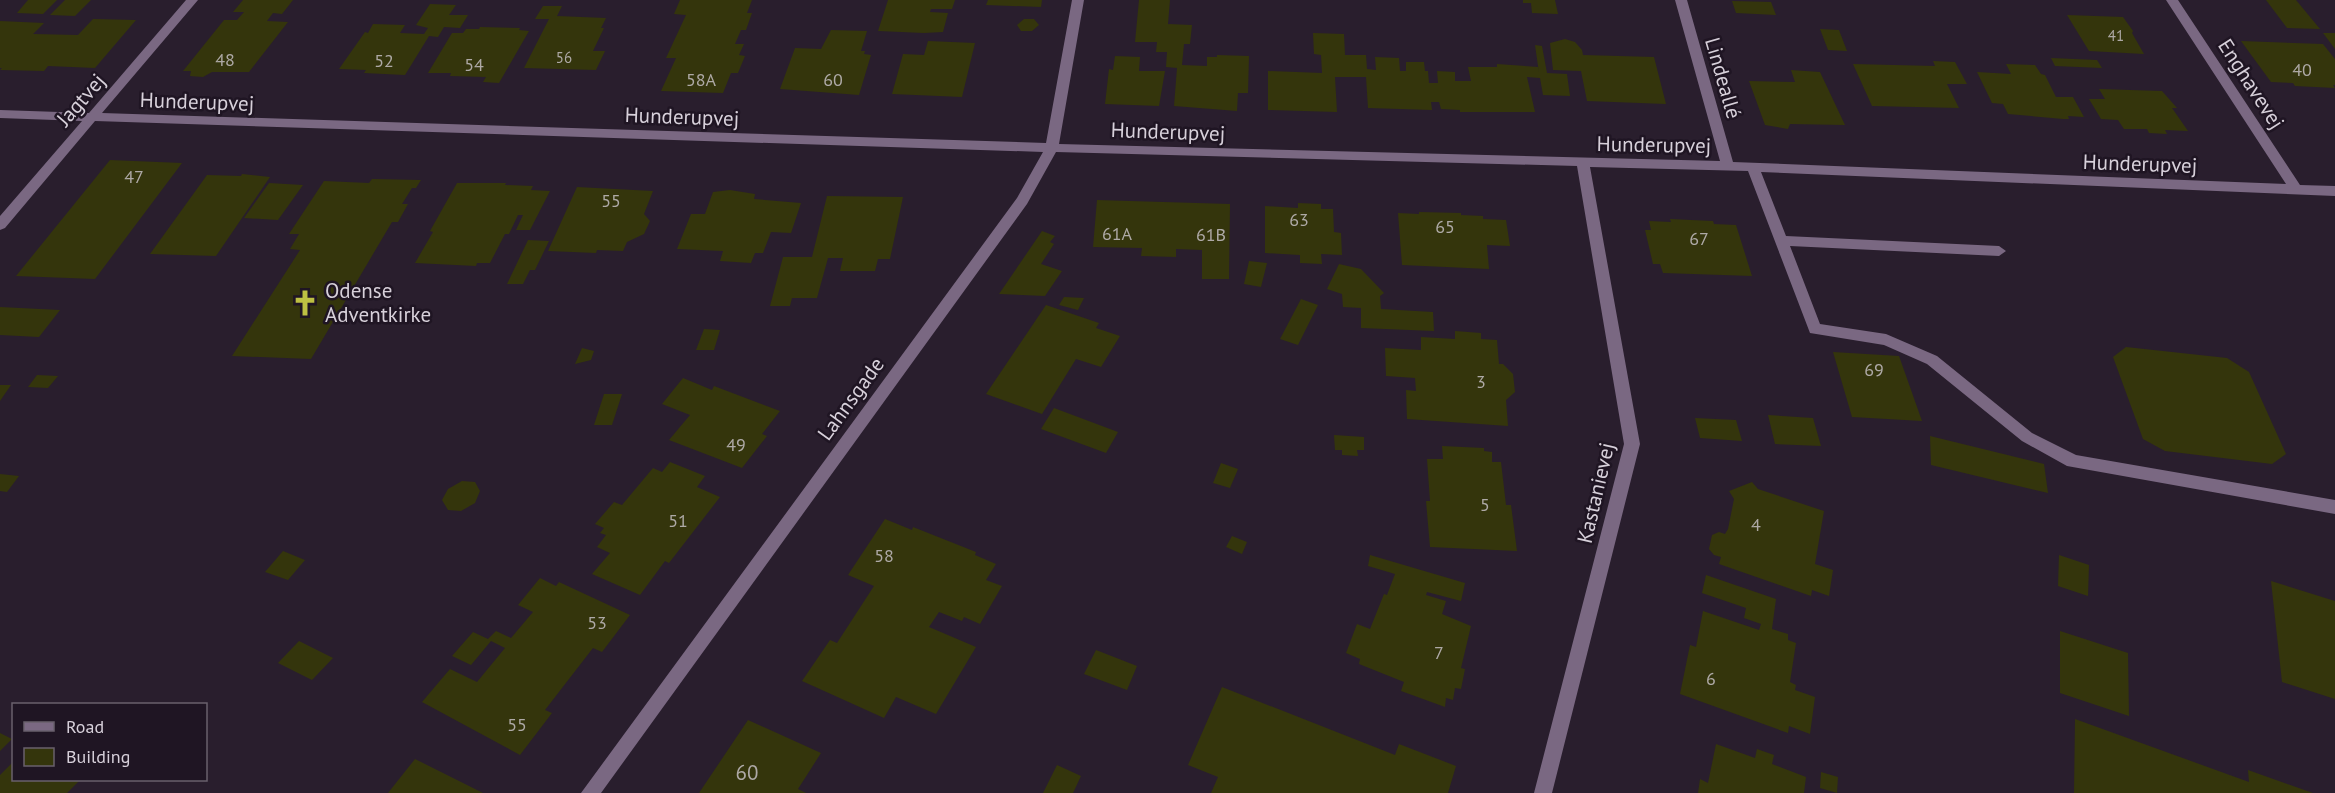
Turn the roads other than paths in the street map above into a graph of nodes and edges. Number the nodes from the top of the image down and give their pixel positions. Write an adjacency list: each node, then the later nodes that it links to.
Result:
1 (192, 0): 6 (street, Jagtvej)
2 (1078, 0): 7 (street, Lahnsgade)
3 (1681, 0): 9 (street, Lindeallé)
4 (2172, 0): 11 (street, Enghavevej)
5 (0, 114): 6 (street, Hunderupvej)
6 (92, 118): 7 (street, Hunderupvej); 13 (street, Jagtvej)
7 (1052, 148): 8 (street, Hunderupvej); 17 (street, Lahnsgade)
8 (1583, 163): 9 (street, Hunderupvej); 18 (street, Kastanievej)
9 (1728, 166): 10 (street, Hunderupvej)
10 (1753, 168): 11 (street, Hunderupvej); 14 (street)
11 (2296, 189): 12 (street, Hunderupvej)
12 (2335, 190)
13 (0, 225)
14 (1781, 241): 15 (street); 16 (street)
15 (1999, 251)
16 (2335, 507)
17 (590, 793)
18 (1543, 793)

